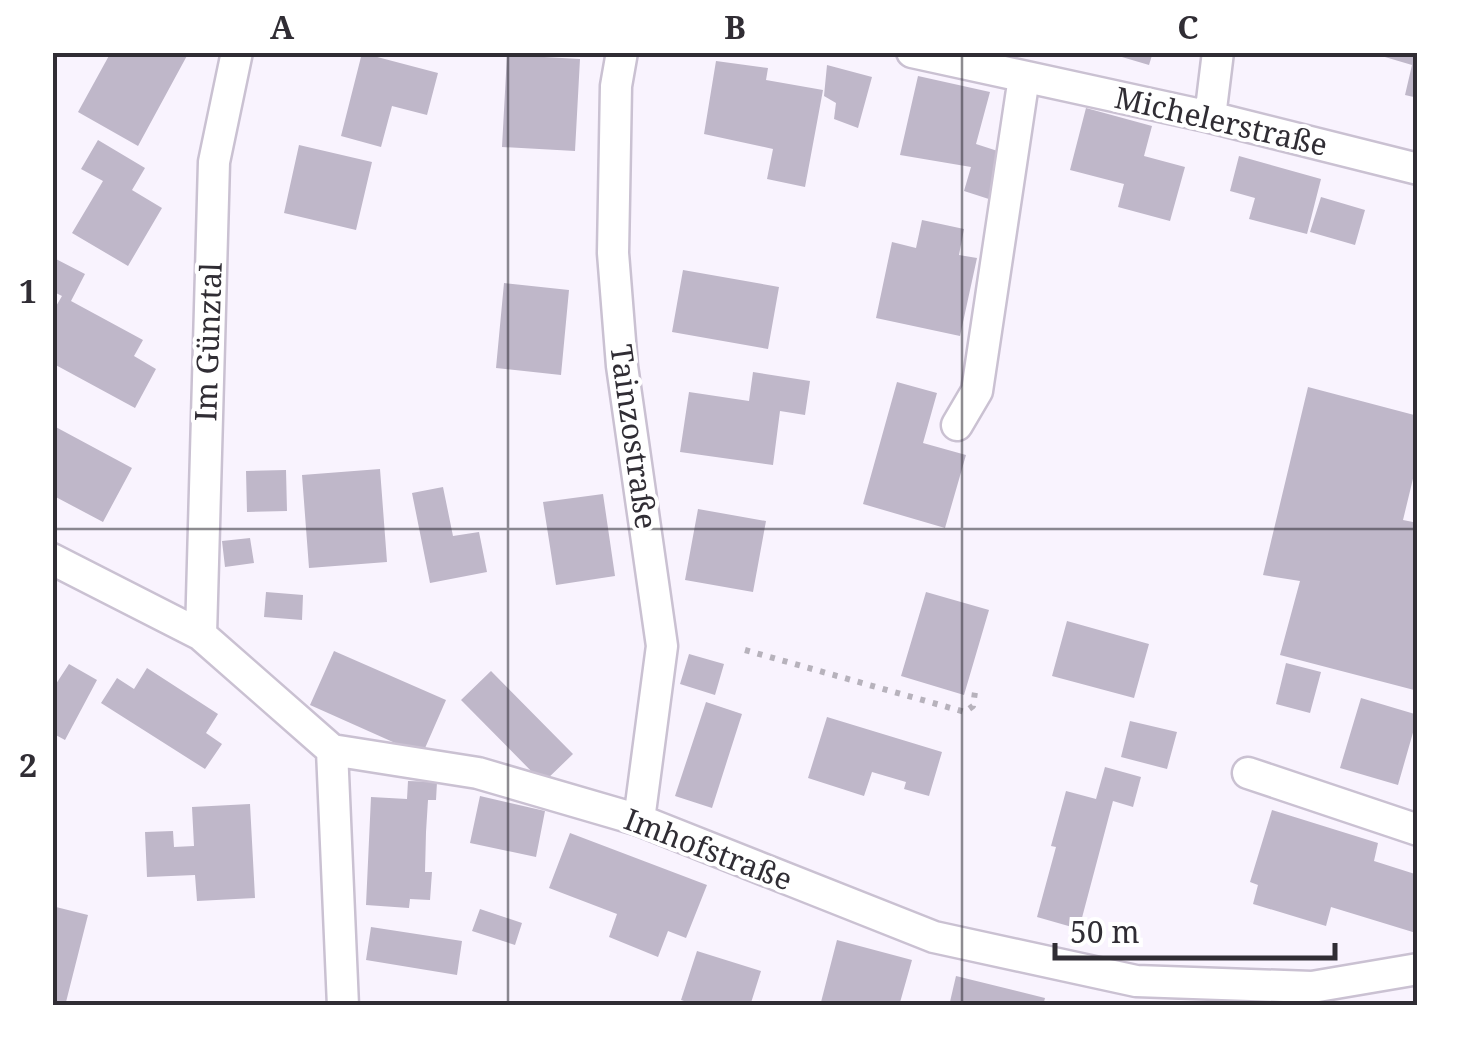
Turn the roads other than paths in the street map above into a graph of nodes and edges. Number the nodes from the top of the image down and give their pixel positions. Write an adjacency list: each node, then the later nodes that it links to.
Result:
1 (238, 52): 10 (street, Im Günztal)
2 (622, 52): 13 (street, Tainzostraße)
3 (912, 52): 5 (street, Michelerstraße)
4 (1218, 52): 6 (street)
5 (1024, 77): 6 (street, Michelerstraße); 8 (street)
6 (1210, 117): 7 (street, Michelerstraße)
7 (1418, 169)
8 (957, 426)
9 (52, 559): 10 (street)
10 (201, 635): 11 (street)
11 (332, 750): 13 (street, Imhofstraße); 16 (street)
12 (1248, 773): 14 (street)
13 (638, 820): 15 (street, Imhofstraße)
14 (1418, 830)
15 (1418, 969)
16 (343, 1006)

